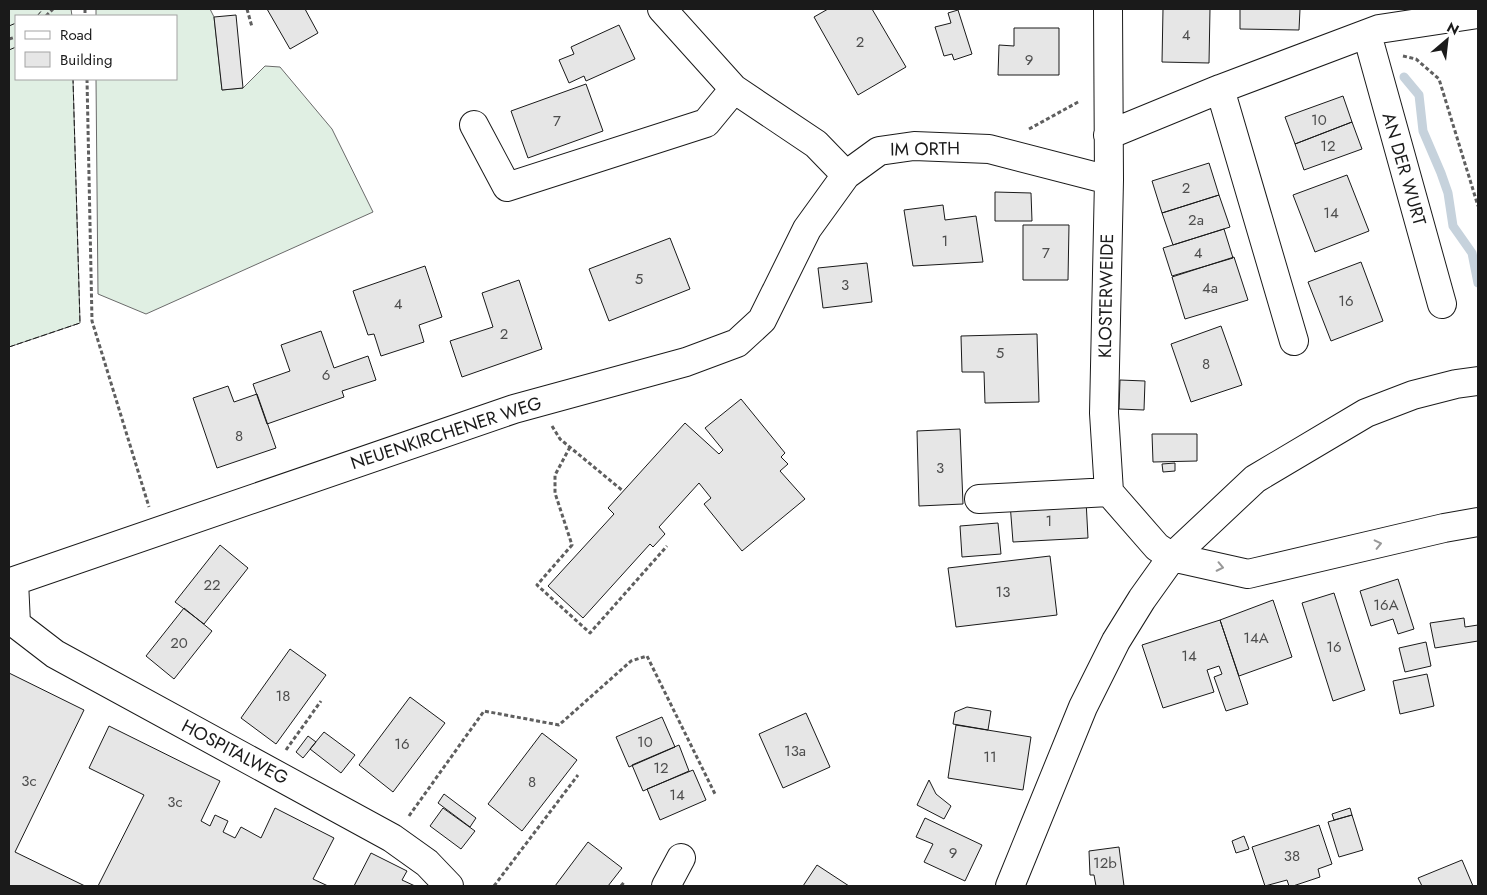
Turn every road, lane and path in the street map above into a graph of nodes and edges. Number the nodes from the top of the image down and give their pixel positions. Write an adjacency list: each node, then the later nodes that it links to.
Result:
1 (247, 9): 5 (path)
2 (662, 9): 9 (street)
3 (1108, 9): 8 (street, KLOSTERWEIDE)
4 (1478, 14): 6 (street)
5 (252, 27)
6 (1373, 32): 10 (street); 16 (path); 17 (street, AN DER WURT)
7 (86, 80): 26 (path)
8 (1108, 85): 12 (path); 13 (street, KLOSTERWEIDE)
9 (734, 89): 11 (street); 14 (street)
10 (1220, 89): 13 (street); 18 (street)
11 (474, 125)
12 (1026, 130)
13 (1108, 135): 15 (street, KLOSTERWEIDE)
14 (846, 175): 15 (street, IM ORTH); 20 (street, NEUENKIRCHENER WEG)
15 (1109, 180): 23 (street, KLOSTERWEIDE)
16 (1478, 206)
17 (1442, 304)
18 (1294, 341)
19 (1478, 381): 28 (street)
20 (538, 402): 21 (path); 26 (street, NEUENKIRCHENER WEG)
21 (570, 447): 22 (path); 27 (path)
22 (623, 491)
23 (1109, 492): 24 (street); 28 (street)
24 (979, 499)
25 (1478, 522): 28 (street, one-way to 25)
26 (156, 531): 29 (street, NEUENKIRCHENER WEG)
27 (667, 546)
28 (1172, 557): 41 (street)
29 (12, 623): 31 (street, HOSPITALWEG)
30 (320, 701): 31 (path)
31 (270, 772): 34 (street, HOSPITALWEG)
32 (578, 775): 38 (path)
33 (715, 794): 34 (path)
34 (392, 838): 37 (street, HOSPITALWEG)
35 (681, 858): 40 (street)
36 (625, 882): 39 (path)
37 (449, 886)
38 (494, 886)
39 (621, 886)
40 (666, 886)
41 (1010, 886)

